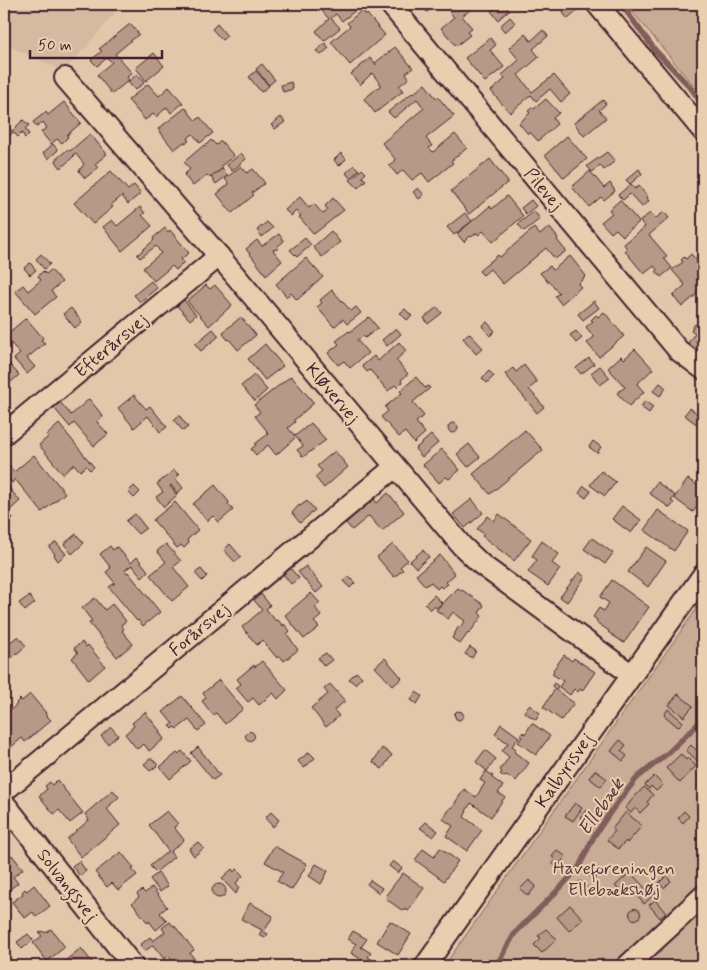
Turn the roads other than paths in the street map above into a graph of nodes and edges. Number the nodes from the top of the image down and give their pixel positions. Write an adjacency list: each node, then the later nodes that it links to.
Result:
1 (390, 4): 6 (street, Pilevej)
2 (597, 4): 4 (street)
3 (65, 78): 5 (street, Kløvervej)
4 (703, 131)
5 (219, 256): 7 (street, Efterårsvej); 8 (street, Kløvervej)
6 (703, 369)
7 (4, 434)
8 (395, 467): 10 (street, Kløvervej); 11 (street, Forårsvej)
9 (703, 575): 10 (street, Kalbyrisvej)
10 (632, 675): 15 (street, Kalbyrisvej)
11 (4, 791)
12 (4, 804): 14 (street, Solvangsvej)
13 (703, 896): 16 (street)
14 (133, 966)
15 (425, 966)
16 (627, 966)

